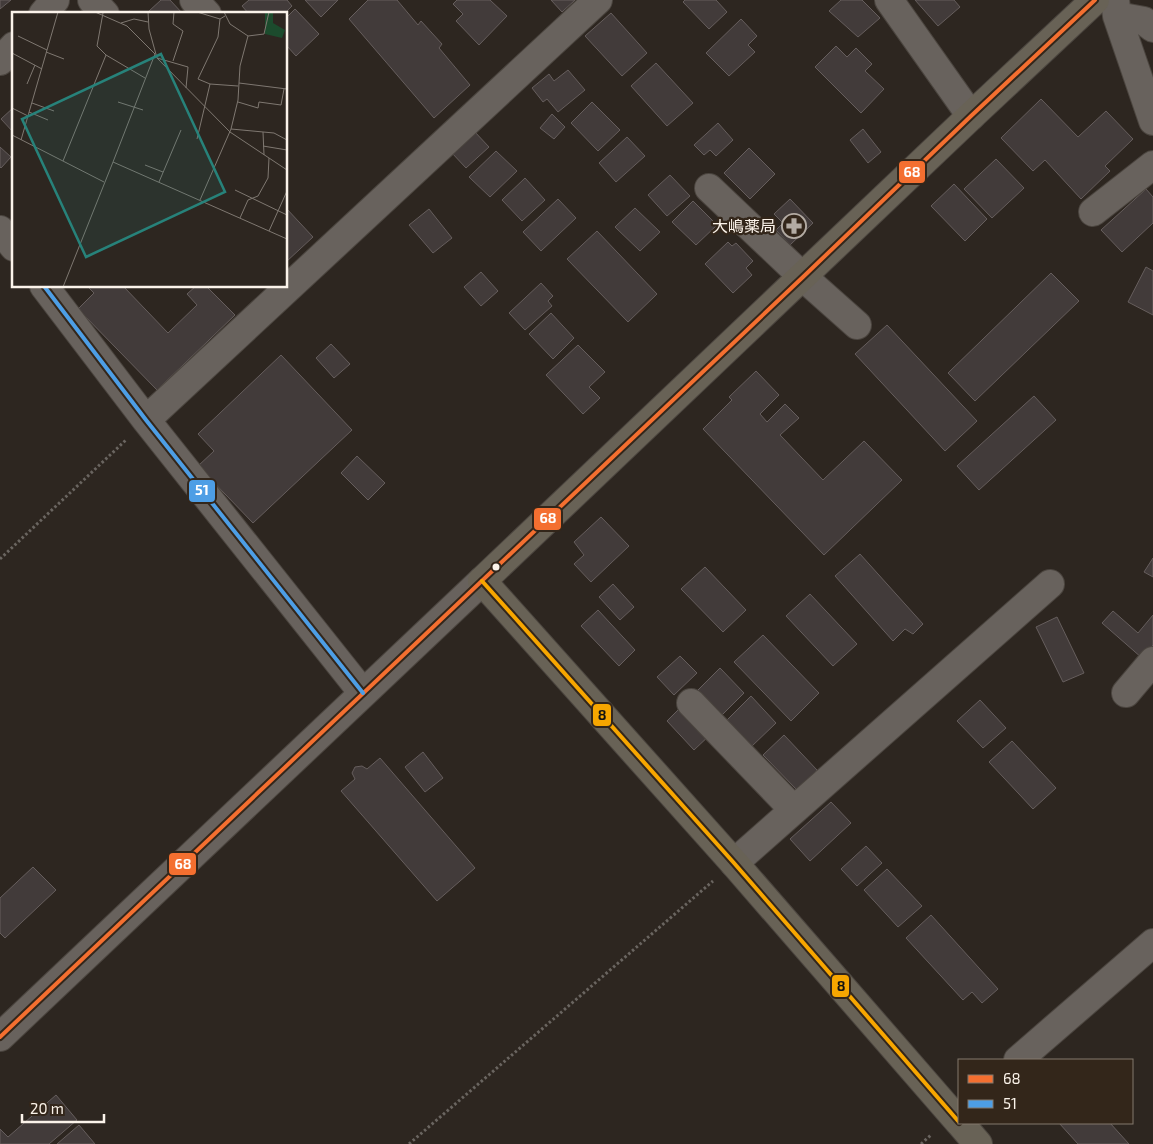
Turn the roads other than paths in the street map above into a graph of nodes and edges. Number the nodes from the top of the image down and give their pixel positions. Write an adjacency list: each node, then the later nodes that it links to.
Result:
1 (92, 0): 7 (street)
2 (194, 0): 8 (street)
3 (598, 0): 20 (street)
4 (889, 0): 12 (street)
5 (1095, 0): 12 (main road)
6 (1116, 8): 9 (street); 13 (street)
7 (103, 12)
8 (205, 12)
9 (1153, 28)
10 (12, 48): 11 (street)
11 (0, 61)
12 (971, 116): 17 (main road)
13 (1153, 122)
14 (1153, 165): 16 (street)
15 (709, 188): 17 (street)
16 (1093, 212)
17 (803, 277): 19 (street); 21 (main road)
18 (46, 288): 20 (street)
19 (857, 325)
20 (146, 420): 24 (street)
21 (482, 581): 24 (street); 28 (main road)
22 (1050, 584): 27 (street)
23 (1153, 660): 25 (street)
24 (363, 693): 30 (street)
25 (1126, 693)
26 (691, 703): 27 (street)
27 (794, 810): 28 (street)
28 (734, 863): 32 (main road)
29 (1153, 943): 31 (street)
30 (0, 1037)
31 (1019, 1059)
32 (958, 1118)
33 (963, 1124): 34 (main road)
34 (978, 1144)

